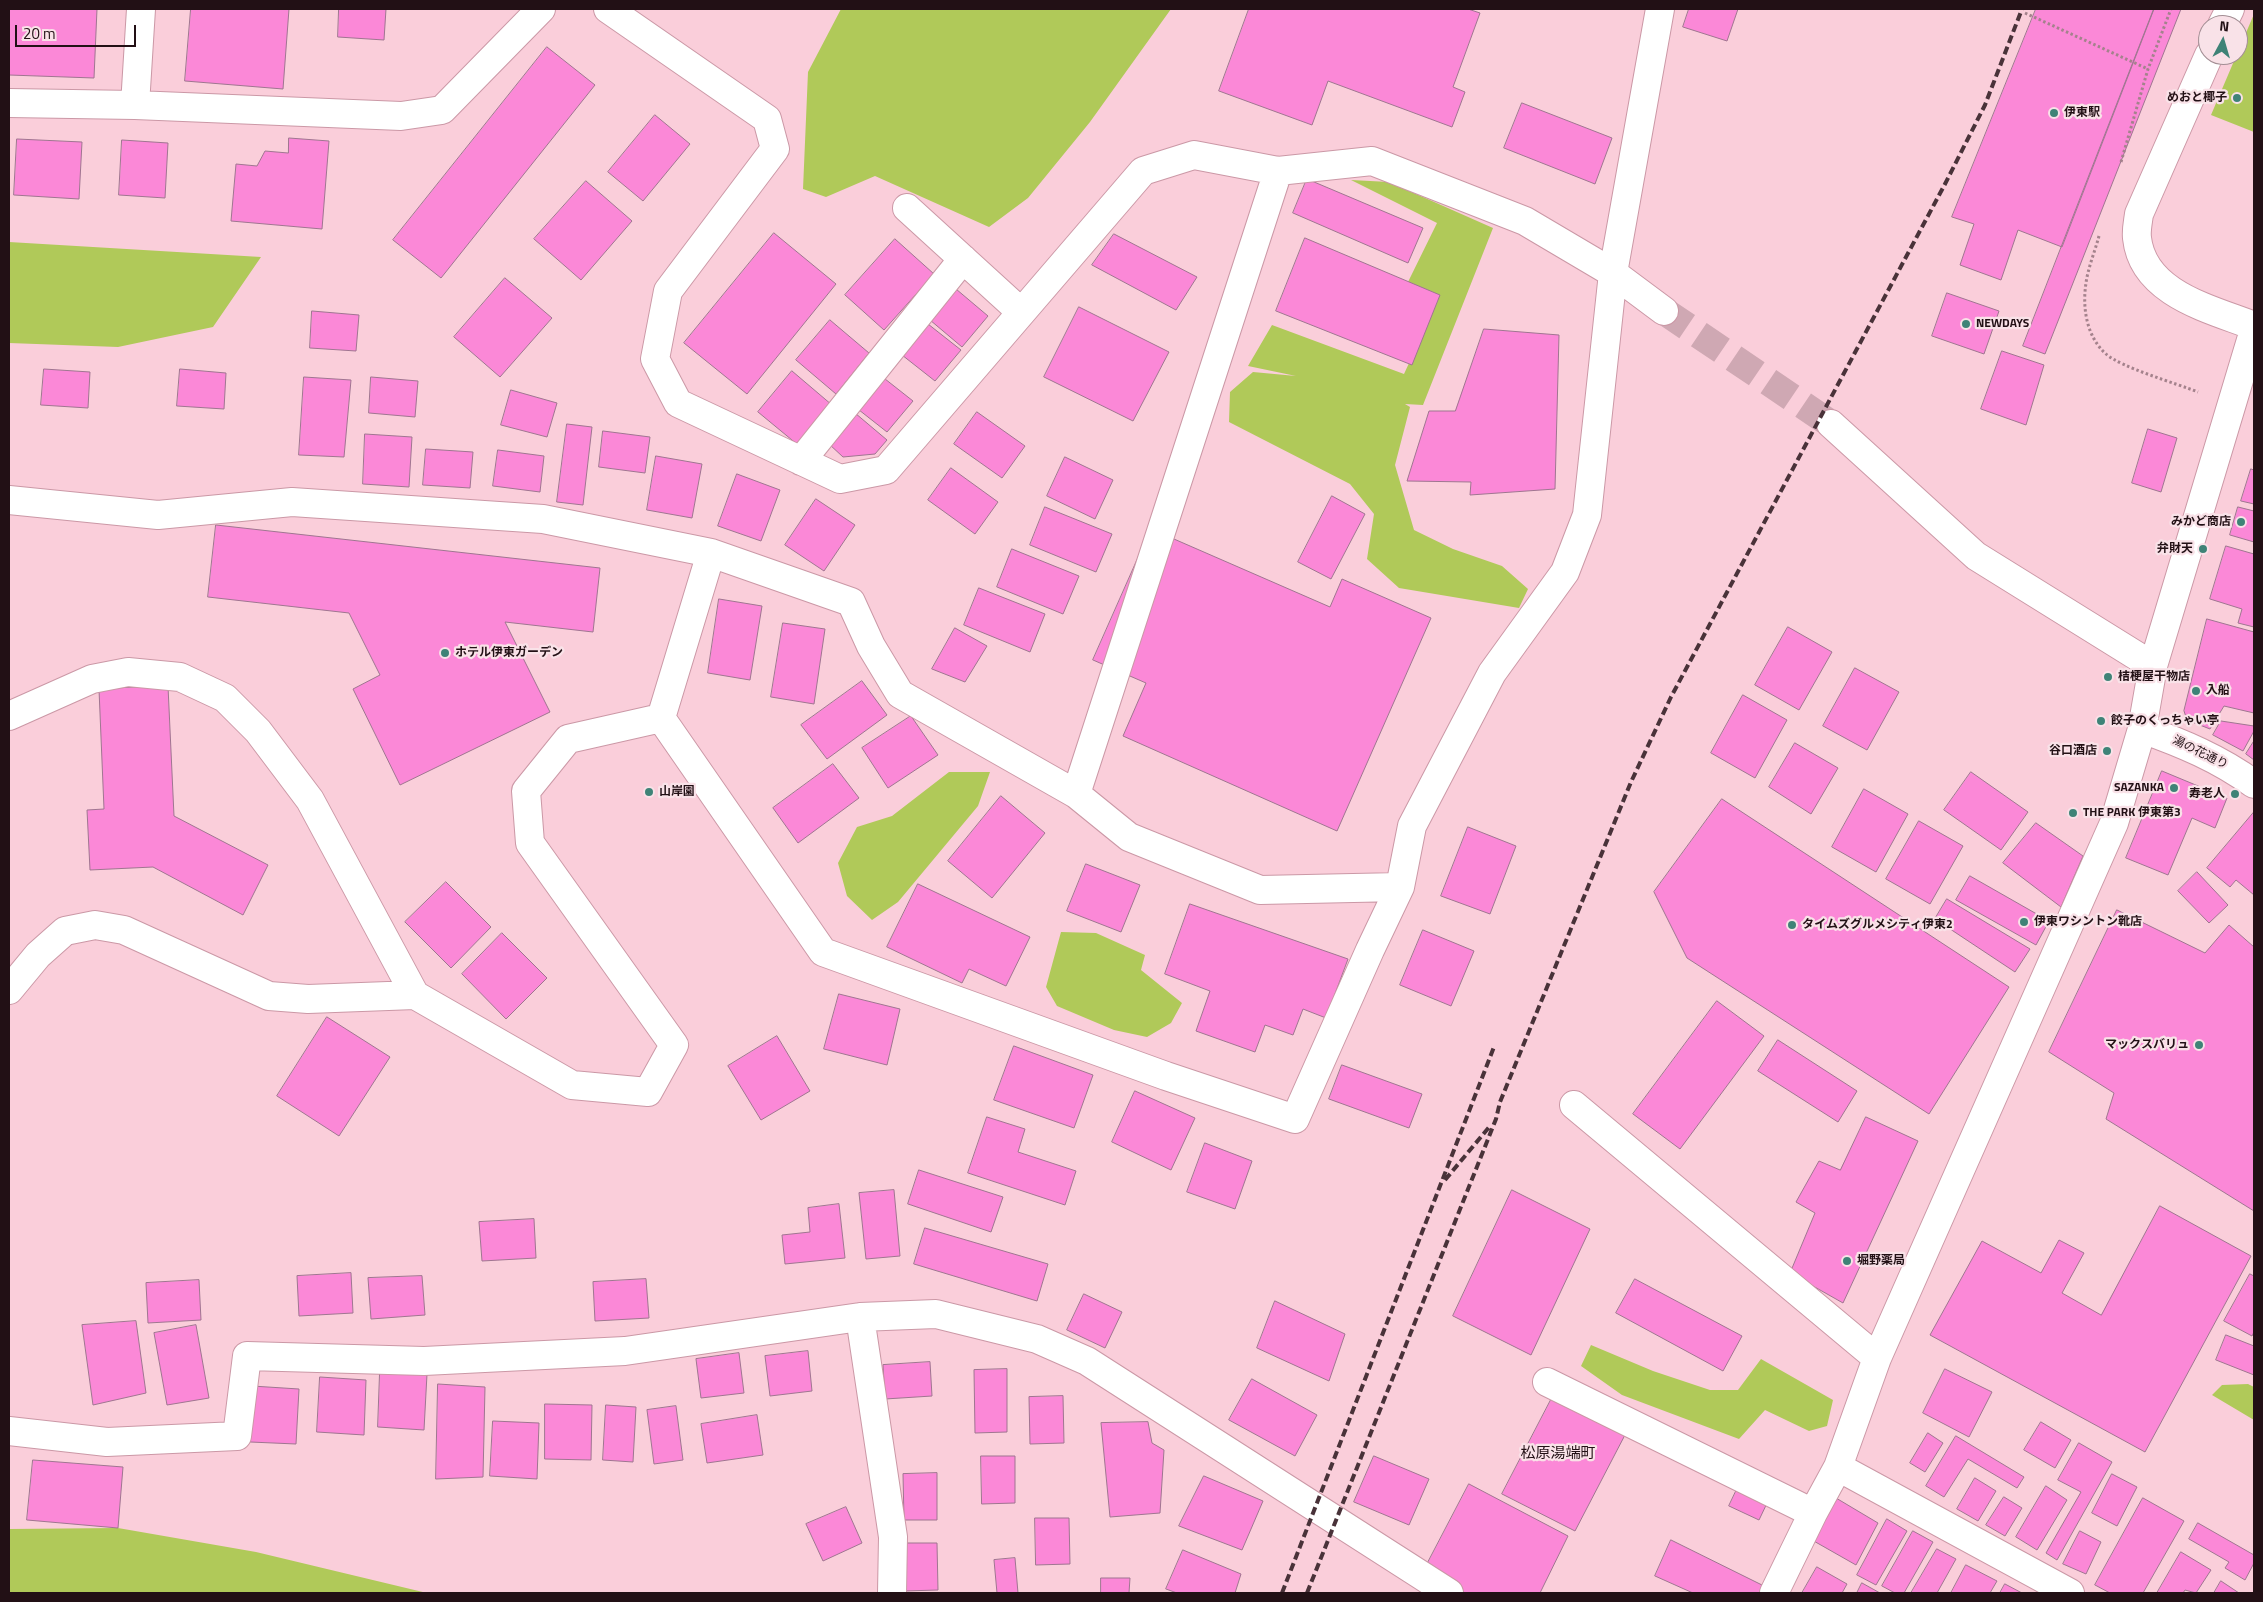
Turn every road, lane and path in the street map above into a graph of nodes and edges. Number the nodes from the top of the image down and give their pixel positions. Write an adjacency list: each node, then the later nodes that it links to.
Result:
1 (141, 9): 9 (street)
2 (541, 9): 9 (street)
3 (608, 9): 19 (street)
4 (1660, 9): 13 (street)
5 (2025, 13): 7 (path)
6 (2205, 65): 16 (street)
7 (2148, 70)
8 (9, 102): 9 (street)
9 (135, 105)
10 (1278, 170): 13 (street); 15 (street); 27 (street)
11 (907, 208): 12 (street)
12 (963, 259): 15 (street); 19 (street)
13 (1613, 273): 14 (street); 28 (street)
14 (1664, 311)
15 (1021, 312): 19 (street)
16 (2254, 328): 17 (street)
17 (2247, 381): 22 (street)
18 (1831, 424): 22 (street)
19 (801, 461)
20 (9, 500): 21 (street)
21 (711, 553): 24 (street); 27 (street)
22 (2153, 666): 25 (street)
23 (9, 716): 30 (street)
24 (661, 718): 28 (street); 30 (street)
25 (2142, 729): 26 (street, 湯の花通り); 33 (street)
26 (2254, 784)
27 (1076, 794): 28 (street)
28 (1400, 887)
29 (9, 990): 30 (street)
30 (415, 995)
31 (1574, 1105): 33 (street)
32 (860, 1317): 35 (street); 38 (street); 39 (street)
33 (1877, 1358): 36 (street)
34 (1547, 1382): 37 (street)
35 (9, 1431)
36 (1838, 1467): 37 (street); 41 (street)
37 (1812, 1513): 40 (street)
38 (892, 1593)
39 (1449, 1593)
40 (1774, 1593)
41 (2070, 1593)

